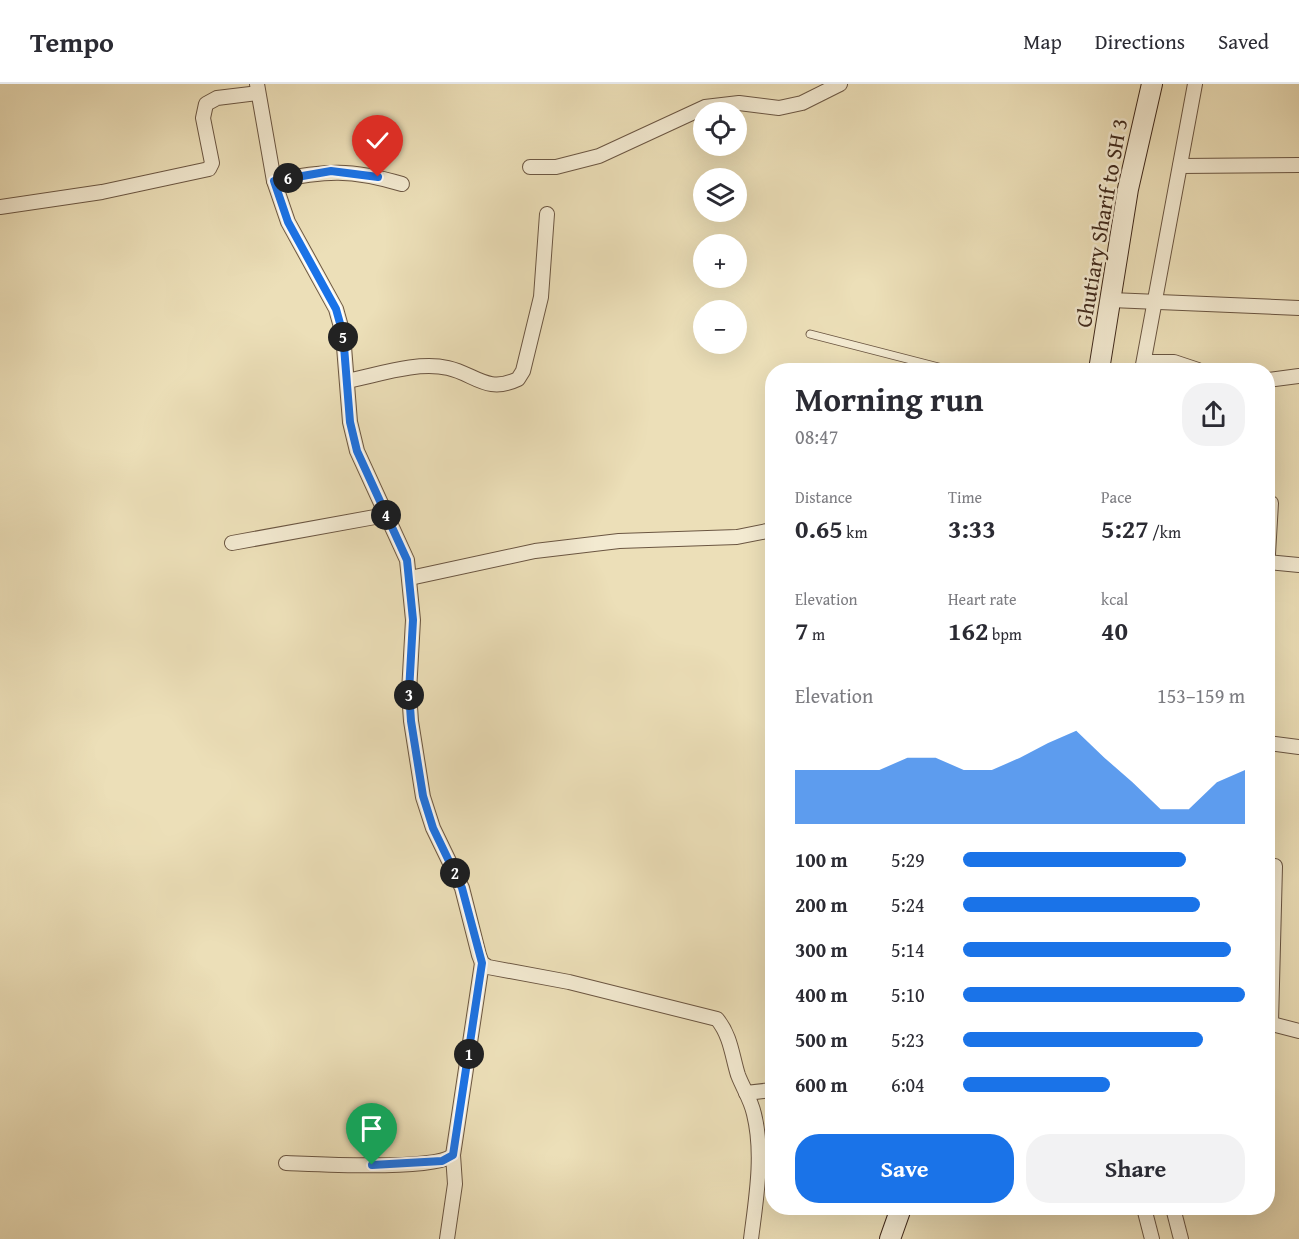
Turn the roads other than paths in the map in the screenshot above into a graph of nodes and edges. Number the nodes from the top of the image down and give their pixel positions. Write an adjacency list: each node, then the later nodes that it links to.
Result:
1 (840, 84): 7 (street)
2 (1152, 84): 12 (main road, Ghutiary Sharif to SH 3)
3 (1195, 84): 5 (street)
4 (257, 88): 8 (street); 10 (street)
5 (1180, 165): 6 (street); 13 (street)
6 (1299, 165)
7 (530, 167)
8 (274, 181): 9 (street); 21 (street)
9 (402, 184)
10 (0, 207)
11 (547, 214): 21 (street)
12 (1116, 299): 13 (street); 17 (main road, Ghutiary Sharif to SH 3)
13 (1150, 301): 14 (street); 18 (street)
14 (1299, 308)
15 (810, 334): 16 (lane)
16 (923, 363)
17 (1101, 363)
18 (1143, 363)
19 (1299, 376): 20 (street)
20 (1275, 379)
21 (347, 381): 22 (street)
22 (386, 515): 24 (street); 27 (street)
23 (765, 531): 27 (street)
24 (232, 543)
25 (1275, 563): 26 (street)
26 (1299, 565)
27 (410, 578): 30 (street)
28 (1275, 744): 29 (street)
29 (1299, 747)
30 (482, 963): 34 (street); 35 (street)
31 (1275, 1025): 32 (street)
32 (1299, 1031)
33 (765, 1091): 34 (street)
34 (746, 1093): 41 (street)
35 (453, 1155): 36 (street); 40 (street)
36 (286, 1163)
37 (899, 1215): 42 (main road)
38 (1146, 1215): 43 (street)
39 (1175, 1215): 44 (street)
40 (447, 1239)
41 (751, 1239)
42 (890, 1239)
43 (1152, 1239)
44 (1181, 1239)

